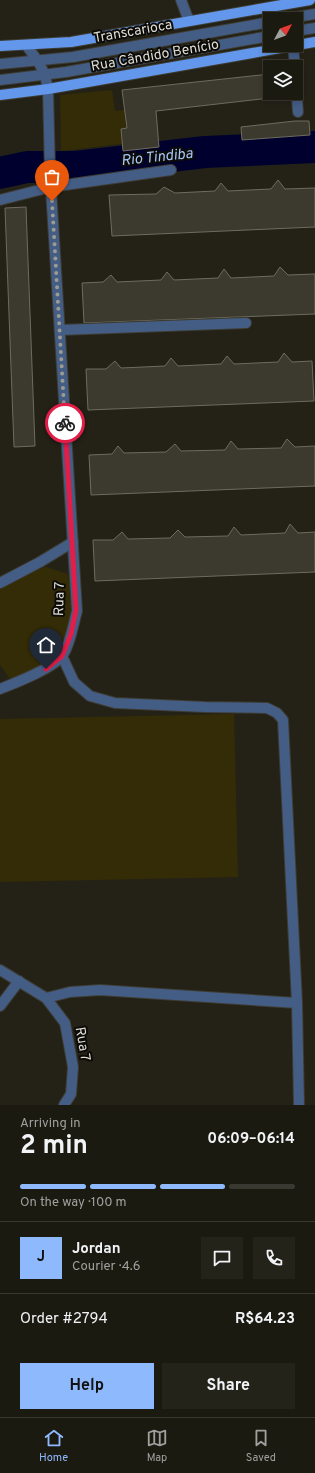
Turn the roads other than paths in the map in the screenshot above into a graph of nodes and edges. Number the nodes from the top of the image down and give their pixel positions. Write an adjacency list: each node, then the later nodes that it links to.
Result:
1 (181, 0): 5 (street)
2 (310, 0): 5 (main road, Rua Cândido Benício)
3 (315, 14): 4 (street)
4 (303, 16)
5 (190, 21): 12 (main road, Rua Cândido Benício)
6 (263, 23): 15 (street, Transcarioca)
7 (315, 28): 8 (street)
8 (303, 30)
9 (263, 37): 17 (street, Transcarioca)
10 (315, 42): 11 (main road, Rua Cândido Benício)
11 (303, 44)
12 (26, 45): 13 (main road, Rua Cândido Benício); 15 (street, Rua 7)
13 (0, 46)
14 (263, 51): 19 (main road, Rua Cândido Benício)
15 (38, 61): 16 (street, Transcarioca); 17 (street, Rua 7)
16 (0, 64)
17 (45, 75): 18 (street, Transcarioca); 19 (street, Rua 7)
18 (0, 80)
19 (48, 89): 20 (main road, Rua Cândido Benício); 24 (street, Rua 7)
20 (0, 95)
21 (297, 100): 22 (street)
22 (298, 112)
23 (171, 170): 24 (street)
24 (51, 187): 25 (street); 27 (street, Rua 7)
25 (0, 200)
26 (246, 323): 27 (street)
27 (60, 330): 28 (street, Rua 7)
28 (73, 542): 29 (street); 30 (street, Rua 7)
29 (0, 584)
30 (62, 656): 31 (street, Rua 7); 35 (street)
31 (0, 689)
32 (0, 970): 33 (street, Rua 7)
33 (19, 981): 34 (street, Rua 7); 36 (street)
34 (46, 998): 35 (street); 37 (street, Rua 7)
35 (297, 1003): 38 (street)
36 (0, 1006)
37 (64, 1105)
38 (299, 1105)

